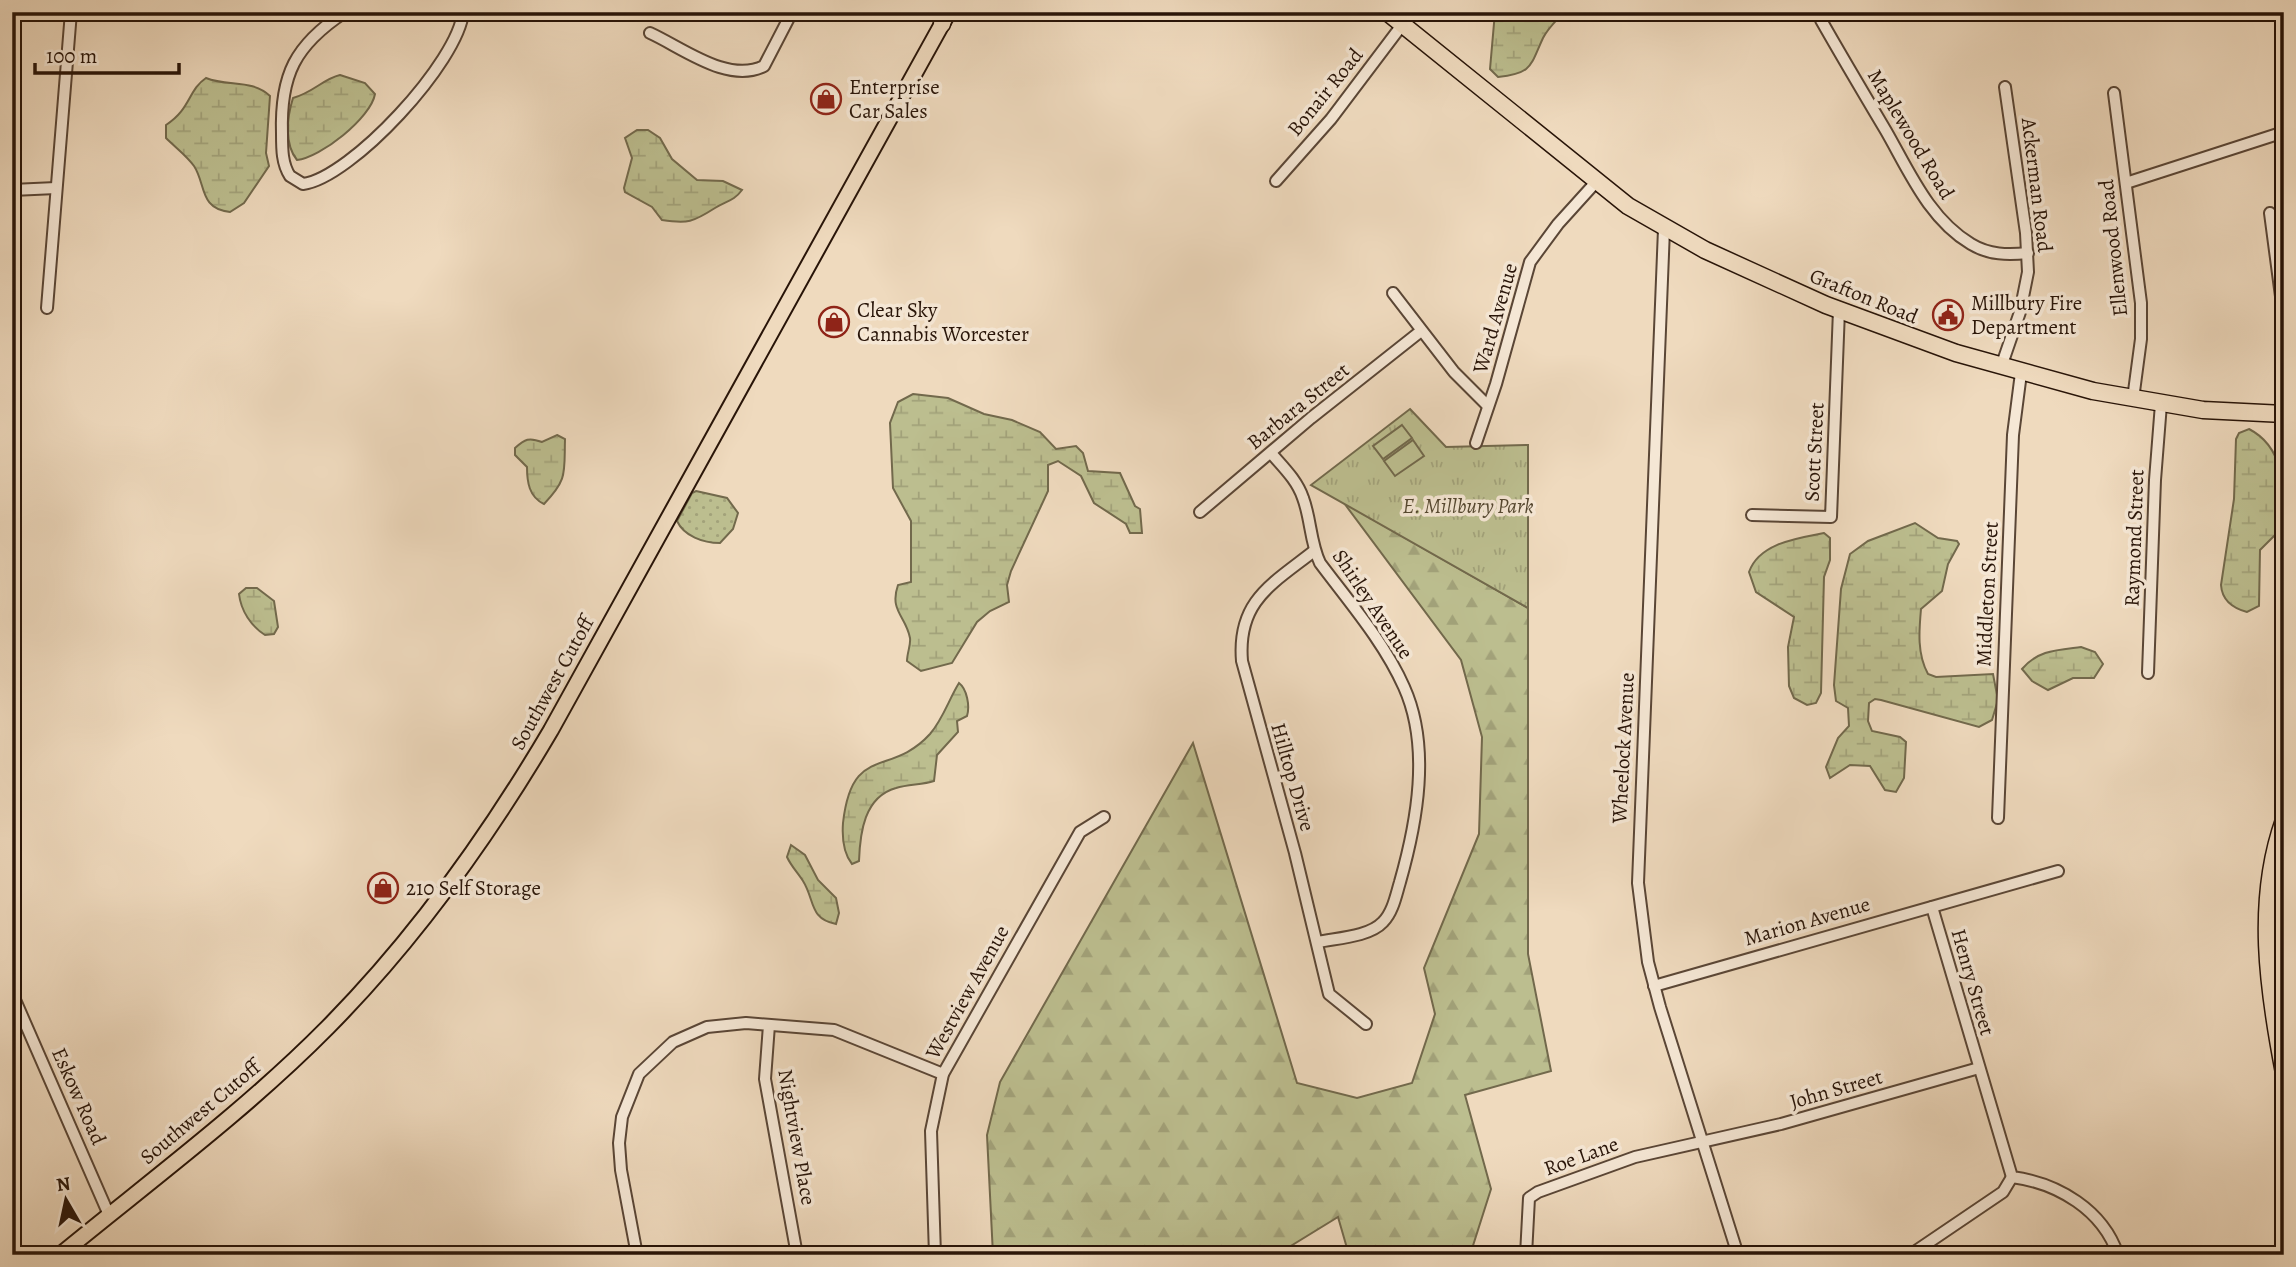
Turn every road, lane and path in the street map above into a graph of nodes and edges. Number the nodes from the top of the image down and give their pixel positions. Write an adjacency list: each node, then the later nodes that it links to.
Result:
1 (71, 12): 16 (street)
2 (345, 12): 3 (street)
3 (463, 12)
4 (792, 12): 9 (street)
5 (1387, 12): 8 (highway, Grafton Road)
6 (946, 15): 55 (main road, Southwest Cutoff)
7 (1821, 20): 20 (street, Maplewood Road)
8 (1402, 25): 13 (street, Bonair Road); 14 (highway, Grafton Road)
9 (650, 33)
10 (2005, 87): 20 (street, Ackerman Road)
11 (2113, 93): 15 (street, Ellenwood Road)
12 (2284, 132): 15 (street)
13 (1276, 181)
14 (1596, 183): 19 (highway, Grafton Road); 30 (street, Ward Avenue)
15 (2126, 183): 28 (street, Ellenwood Road)
16 (56, 188): 17 (street); 22 (street)
17 (12, 190)
18 (2270, 213): 24 (street)
19 (1664, 229): 23 (highway, Grafton Road); 45 (street, Wheelock Avenue)
20 (2028, 253): 26 (street, Ackerman Road)
21 (1393, 293): 25 (street)
22 (47, 308)
23 (1839, 310): 26 (highway, Grafton Road); 35 (street, Scott Street)
24 (2284, 319)
25 (1422, 331): 30 (street); 33 (street, Barbara Street)
26 (2001, 367): 27 (highway, Grafton Road)
27 (2021, 373): 28 (highway, Grafton Road); 39 (street, Middleton Street)
28 (2133, 399): 29 (highway, Grafton Road)
29 (2161, 404): 31 (highway, Grafton Road); 37 (street, Raymond Street)
30 (1489, 406): 32 (street, Ward Avenue)
31 (2284, 414)
32 (1476, 443)
33 (1270, 453): 34 (street, Barbara Street); 36 (street, Shirley Avenue)
34 (1200, 512)
35 (1752, 515)
36 (1314, 551): 44 (street, Hilltop Drive); 44 (street, Shirley Avenue)
37 (2148, 673)
38 (1104, 817): 52 (street, Westview Avenue)
39 (1998, 818)
40 (2284, 820): 51 (highway)
41 (2284, 864): 47 (highway)
42 (2058, 871): 43 (street, Marion Avenue)
43 (1932, 907): 45 (street, Marion Avenue); 50 (street, Henry Street)
44 (1318, 942): 48 (street, Hilltop Drive)
45 (1654, 986): 53 (street, Wheelock Avenue)
46 (12, 993): 55 (street, Eskow Road)
47 (2284, 1020)
48 (1366, 1024)
49 (769, 1026): 52 (street); 57 (street); 58 (street, Nightview Place)
50 (1979, 1068): 53 (street, John Street); 54 (street, Henry Street)
51 (2284, 1073)
52 (943, 1074): 59 (street, Westview Avenue)
53 (1702, 1141): 60 (street, Roe Lane); 61 (street, Wheelock Avenue)
54 (2012, 1177): 62 (street); 63 (street)
55 (109, 1215): 56 (main road, Southwest Cutoff)
56 (60, 1255)
57 (637, 1255)
58 (797, 1255)
59 (935, 1255)
60 (1526, 1255)
61 (1738, 1255)
62 (1910, 1255)
63 (2118, 1255)

